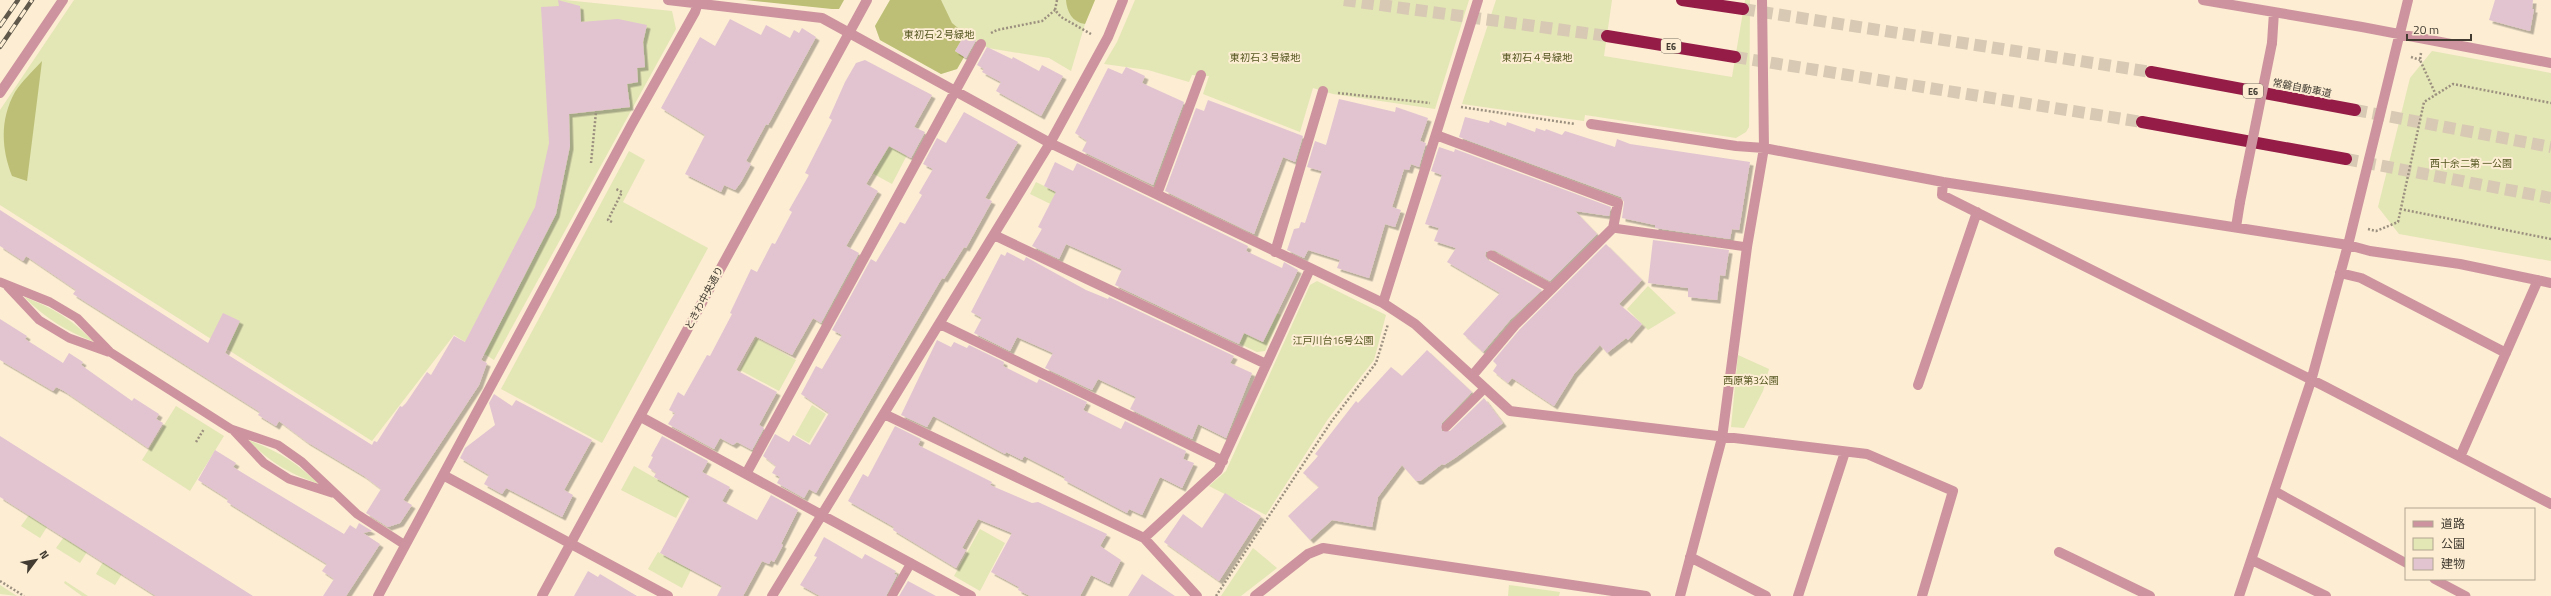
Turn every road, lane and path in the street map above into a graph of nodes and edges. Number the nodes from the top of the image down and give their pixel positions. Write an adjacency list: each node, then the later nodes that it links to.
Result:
1 (63, 0): 27 (street)
2 (668, 0): 11 (street)
3 (866, 0): 15 (street, ときわ中央通り)
4 (1057, 0): 13 (path)
5 (1123, 0): 34 (street)
6 (1478, 0): 33 (street)
7 (1682, 0): 12 (highway)
8 (1762, 0): 35 (street)
9 (2203, 0): 14 (street)
10 (2408, 0): 17 (street)
11 (698, 3): 15 (street); 75 (street)
12 (1743, 9)
13 (1055, 10): 16 (path); 20 (path)
14 (2274, 12): 17 (street); 42 (street, bridge)
15 (848, 32): 25 (street); 67 (street, ときわ中央通り)
16 (1092, 34)
17 (2399, 35): 19 (street); 41 (street)
18 (1607, 36): 21 (highway, E6)
19 (2424, 39): 22 (street); 28 (path)
20 (981, 44): 25 (street)
21 (1735, 56)
22 (2551, 63)
23 (2151, 72): 30 (highway, 常磐自動車道 / E6)
24 (1201, 75): 38 (street)
25 (954, 91): 34 (street); 74 (street)
26 (1323, 91): 48 (street)
27 (0, 93)
28 (2436, 95): 29 (path); 39 (path)
29 (2551, 102)
30 (2355, 110)
31 (2142, 122): 36 (highway)
32 (1591, 124): 35 (street)
33 (1436, 135): 43 (street); 56 (street)
34 (1050, 143): 38 (street); 44 (street)
35 (1764, 148): 37 (street); 47 (street)
36 (2346, 159)
37 (1943, 182): 40 (street); 42 (street)
38 (1157, 194): 48 (street)
39 (2400, 209): 41 (path); 45 (path)
40 (1977, 212): 63 (street); 64 (street)
41 (2353, 225): 46 (street)
42 (2236, 227): 46 (street)
43 (1613, 228): 47 (lane); 55 (street)
44 (994, 235): 58 (street); 61 (street)
45 (2551, 239)
46 (2348, 245): 51 (street); 52 (street)
47 (1747, 247): 70 (street)
48 (1275, 252): 50 (street)
49 (1492, 255): 55 (lane)
50 (1310, 269): 56 (street); 61 (street)
51 (2340, 273): 60 (street); 63 (street)
52 (2538, 280): 54 (street); 60 (street)
53 (3, 283): 59 (lane); 59 (lane)
54 (2551, 283)
55 (1551, 288): 62 (street)
56 (1383, 303): 62 (street)
57 (1390, 318): 98 (path)
58 (940, 324): 66 (street); 73 (street)
59 (110, 352): 69 (lane)
60 (2506, 353): 72 (street)
61 (1266, 364): 73 (street)
62 (1472, 376): 65 (street)
63 (2311, 381): 72 (street); 76 (street)
64 (1918, 385)
65 (1485, 388): 68 (lane); 70 (street)
66 (884, 414): 79 (street); 80 (street)
67 (640, 417): 74 (street); 81 (street, ときわ中央通り)
68 (1446, 427)
69 (232, 429): 77 (lane); 77 (lane)
70 (1722, 438): 71 (street); 84 (street)
71 (1845, 452): 103 (street); 104 (street)
72 (2460, 457): 78 (street)
73 (1223, 461): 80 (street)
74 (746, 474): 79 (street)
75 (444, 475): 81 (street); 82 (street)
76 (2275, 491): 85 (street); 86 (lane)
77 (333, 493): 82 (lane)
78 (2551, 504)
79 (821, 514): 87 (street); 94 (street)
80 (1144, 538): 97 (street)
81 (571, 543): 92 (street, ときわ中央通り); 93 (street)
82 (405, 545): 91 (street)
83 (2059, 552): 105 (street)
84 (1690, 557): 101 (street); 102 (street)
85 (2252, 560): 106 (street); 107 (street)
86 (2405, 562)
87 (910, 563): 95 (lane); 96 (street)
88 (2436, 580): 108 (lane)
89 (0, 581): 90 (path)
90 (24, 596)
91 (378, 596)
92 (542, 596)
93 (668, 596)
94 (772, 596)
95 (892, 596)
96 (971, 596)
97 (1197, 596)
98 (1216, 596)
99 (1255, 596): 100 (street)
100 (1646, 596)
101 (1680, 596)
102 (1766, 596)
103 (1798, 596)
104 (1922, 596)
105 (2150, 596)
106 (2239, 596)
107 (2326, 596)
108 (2466, 596)

